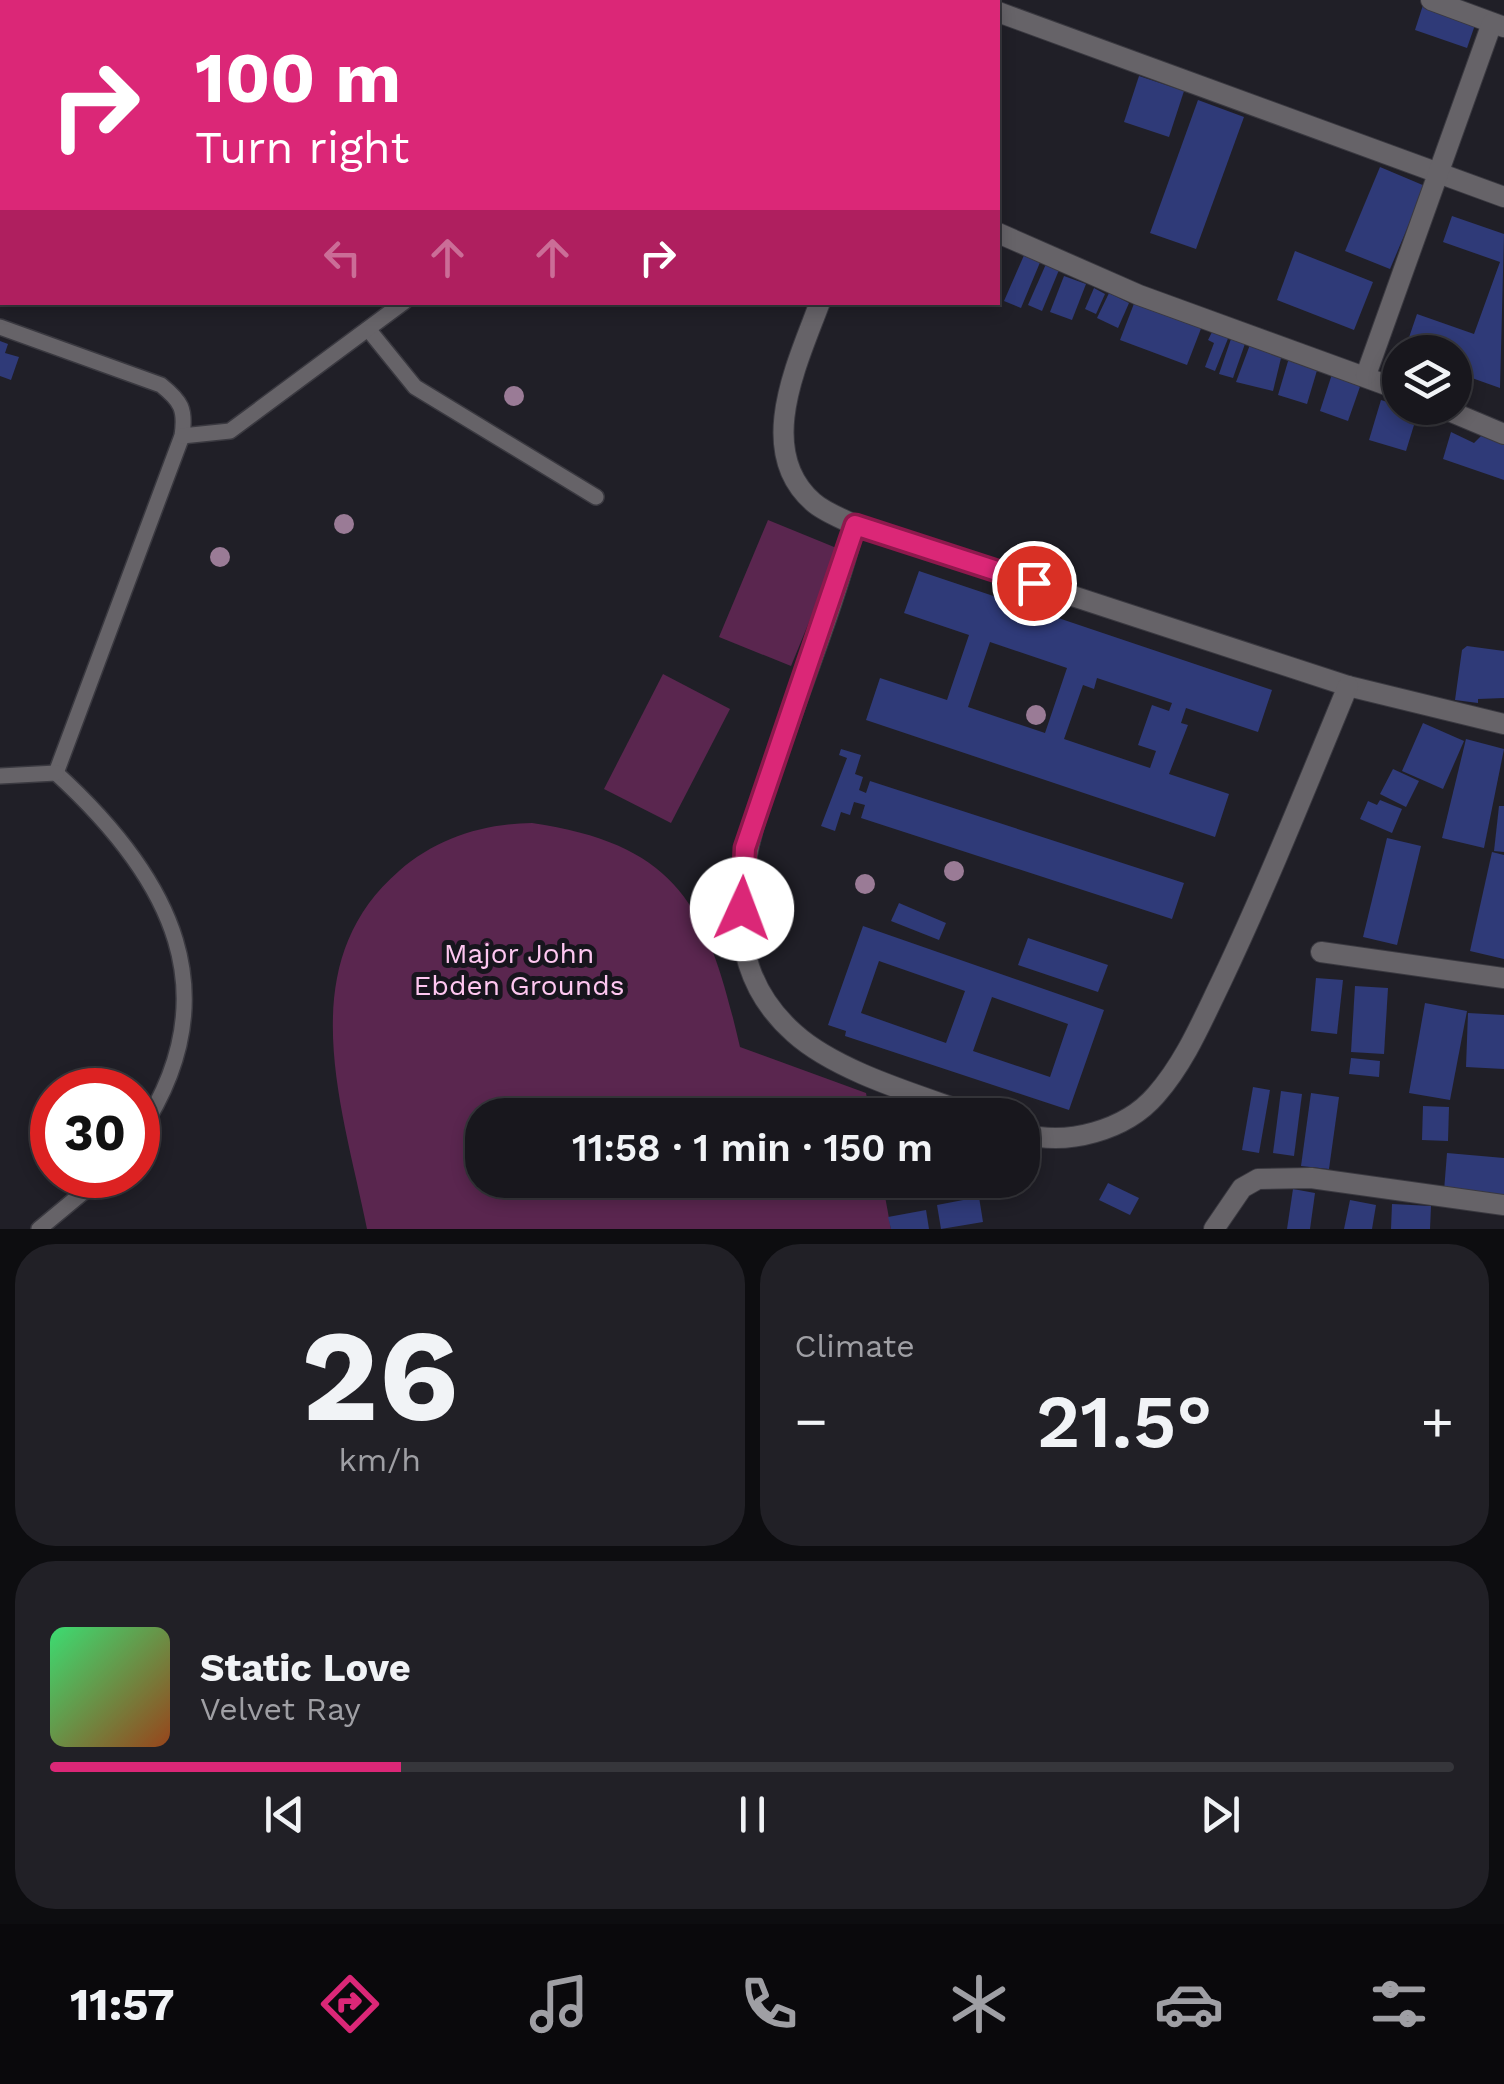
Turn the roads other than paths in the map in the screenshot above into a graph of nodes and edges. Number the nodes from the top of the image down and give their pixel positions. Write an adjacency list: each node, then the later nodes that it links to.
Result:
1 (1431, 0): 3 (street)
2 (1000, 13): 4 (street)
3 (1498, 25): 4 (street)
4 (1440, 174): 5 (street); 11 (street)
5 (1504, 197)
6 (1000, 234): 11 (street)
7 (400, 305): 10 (lane)
8 (819, 305): 17 (street)
9 (0, 327): 15 (lane)
10 (368, 329): 15 (lane); 16 (lane)
11 (1366, 375): 12 (street)
12 (1382, 382)
13 (1472, 421): 14 (street)
14 (1504, 434)
15 (182, 436): 20 (lane)
16 (596, 497)
17 (855, 525): 18 (street); 24 (street)
18 (1348, 686): 19 (street); 26 (street)
19 (1504, 724)
20 (56, 773): 21 (lane); 25 (lane)
21 (0, 776)
22 (1321, 952): 23 (street)
23 (1504, 978)
24 (931, 1098)
25 (160, 1102)
26 (1040, 1135)
27 (76, 1198): 29 (lane)
28 (1504, 1205): 30 (street)
29 (39, 1229)
30 (1214, 1229)

